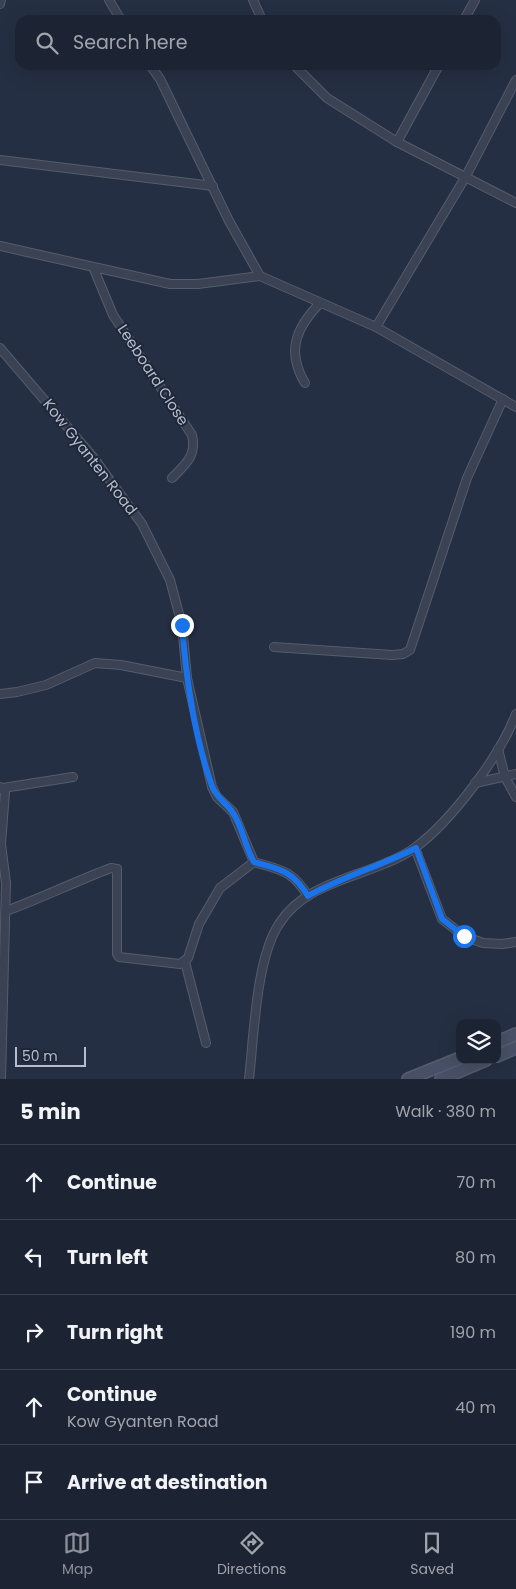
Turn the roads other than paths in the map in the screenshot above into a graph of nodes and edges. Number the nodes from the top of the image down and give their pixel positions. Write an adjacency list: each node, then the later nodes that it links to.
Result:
1 (109, 0): 4 (street)
2 (253, 0): 5 (street)
3 (475, 0): 6 (street)
4 (118, 15)
5 (260, 15)
6 (467, 15)
7 (154, 70): 14 (street)
8 (299, 70): 11 (street)
9 (437, 70): 11 (street)
10 (516, 80): 13 (street)
11 (397, 142): 13 (street)
12 (0, 160): 14 (street)
13 (466, 176): 15 (street); 20 (street)
14 (213, 186): 18 (street)
15 (516, 203)
16 (0, 246): 17 (street)
17 (93, 267): 18 (street); 25 (street, Leeboard Close)
18 (260, 276): 19 (street)
19 (320, 303): 20 (street); 22 (street)
20 (376, 327): 23 (street)
21 (0, 348): 27 (street, Kow Gyanten Road)
22 (305, 383)
23 (503, 399): 24 (street); 26 (street)
24 (516, 407)
25 (172, 478)
26 (274, 647)
27 (187, 678): 28 (street); 39 (street, Kow Gyanten Road)
28 (0, 694)
29 (516, 714): 30 (street)
30 (498, 749): 33 (street); 34 (street)
31 (516, 774): 33 (street)
32 (72, 777): 35 (street)
33 (505, 777): 34 (street); 36 (street)
34 (475, 783): 38 (street)
35 (1, 787): 37 (street)
36 (516, 797)
37 (0, 844): 41 (street)
38 (416, 848): 40 (street); 42 (street)
39 (254, 862): 40 (street); 43 (street)
40 (308, 896): 52 (street)
41 (6, 911): 43 (street); 51 (street)
42 (516, 942)
43 (185, 962): 46 (street)
44 (516, 1034): 45 (main road)
45 (501, 1040)
46 (206, 1044)
47 (516, 1048): 48 (main road)
48 (501, 1054)
49 (456, 1060): 53 (main road)
50 (477, 1064): 54 (main road)
51 (1, 1079)
52 (249, 1079)
53 (408, 1079)
54 (441, 1079)

